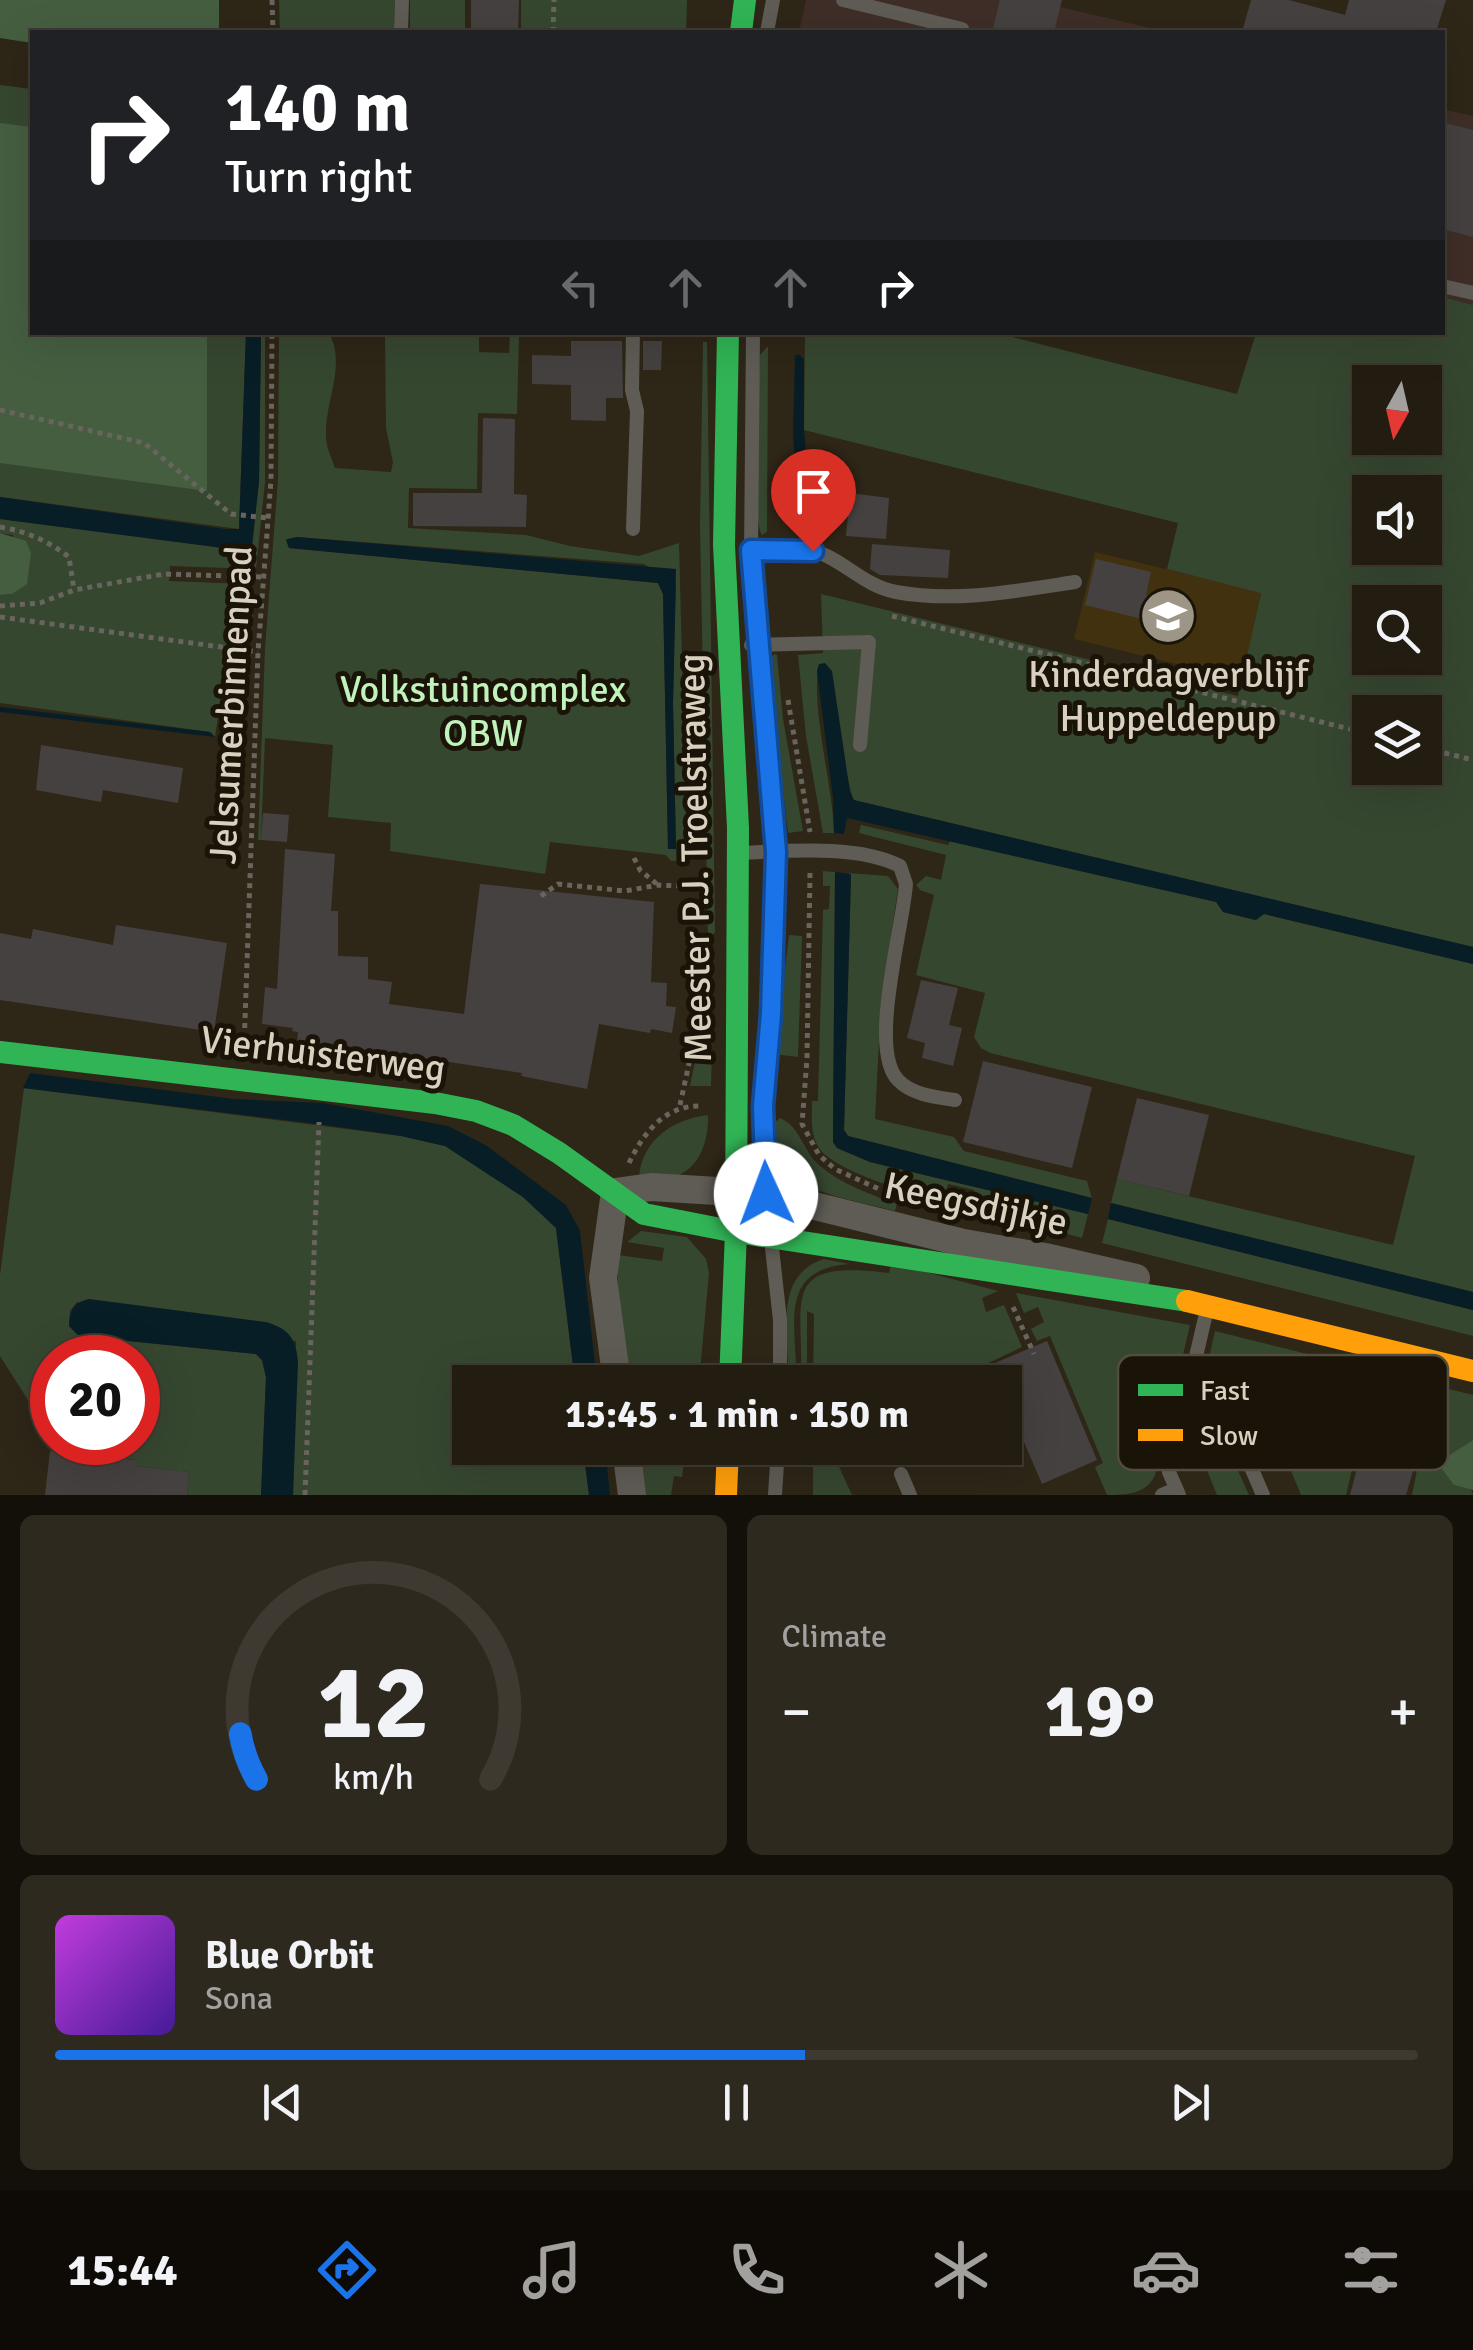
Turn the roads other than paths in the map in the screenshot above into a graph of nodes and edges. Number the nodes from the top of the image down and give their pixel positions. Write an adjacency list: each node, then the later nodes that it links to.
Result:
1 (402, 0): 6 (lane)
2 (744, 0): 7 (street)
3 (772, 0): 8 (lane)
4 (843, 0): 5 (lane)
5 (962, 29)
6 (402, 30)
7 (741, 30)
8 (768, 30)
9 (1445, 287): 10 (lane)
10 (1473, 294)
11 (634, 335): 14 (lane)
12 (728, 335): 18 (street, Meester P.J. Troelstraweg)
13 (753, 335): 15 (lane, Meester P.J. Troelstraweg)
14 (634, 529)
15 (751, 550): 16 (lane); 17 (lane, Meester P.J. Troelstraweg)
16 (1075, 582)
17 (759, 645): 18 (lane); 19 (lane); 20 (lane, Meester P.J. Troelstraweg)
18 (730, 646): 21 (street, Meester P.J. Troelstraweg)
19 (860, 745)
20 (776, 852): 21 (lane); 23 (lane); 26 (lane, Meester P.J. Troelstraweg)
21 (737, 854): 24 (street, Meester P.J. Troelstraweg)
22 (0, 1052): 25 (street, Vierhuisterweg)
23 (955, 1100)
24 (736, 1190): 25 (street); 26 (street, Keegsdijkje); 27 (street, Meester P.J. Troelstraweg)
25 (615, 1192): 27 (street, Vierhuisterweg); 32 (street)
26 (766, 1194): 28 (lane, Meester P.J. Troelstraweg); 29 (street, Keegsdijkje)
27 (736, 1232): 28 (street, Keegsdijkje); 33 (street, Meester P.J. Troelstraweg)
28 (771, 1238): 29 (street, Keegsdijkje); 34 (lane, Meester P.J. Troelstraweg)
29 (1203, 1303): 30 (lane); 31 (street, Keegsdijkje)
30 (1194, 1355)
31 (1409, 1355)
32 (615, 1365)
33 (731, 1365)
34 (780, 1365)
35 (1448, 1365): 36 (street, Keegsdijkje)
36 (1473, 1371)
37 (628, 1465): 42 (street)
38 (727, 1465): 43 (street)
39 (777, 1465): 44 (lane)
40 (1252, 1470): 46 (lane)
41 (900, 1474): 45 (lane)
42 (632, 1495)
43 (726, 1495)
44 (775, 1495)
45 (910, 1495)
46 (1262, 1495)

